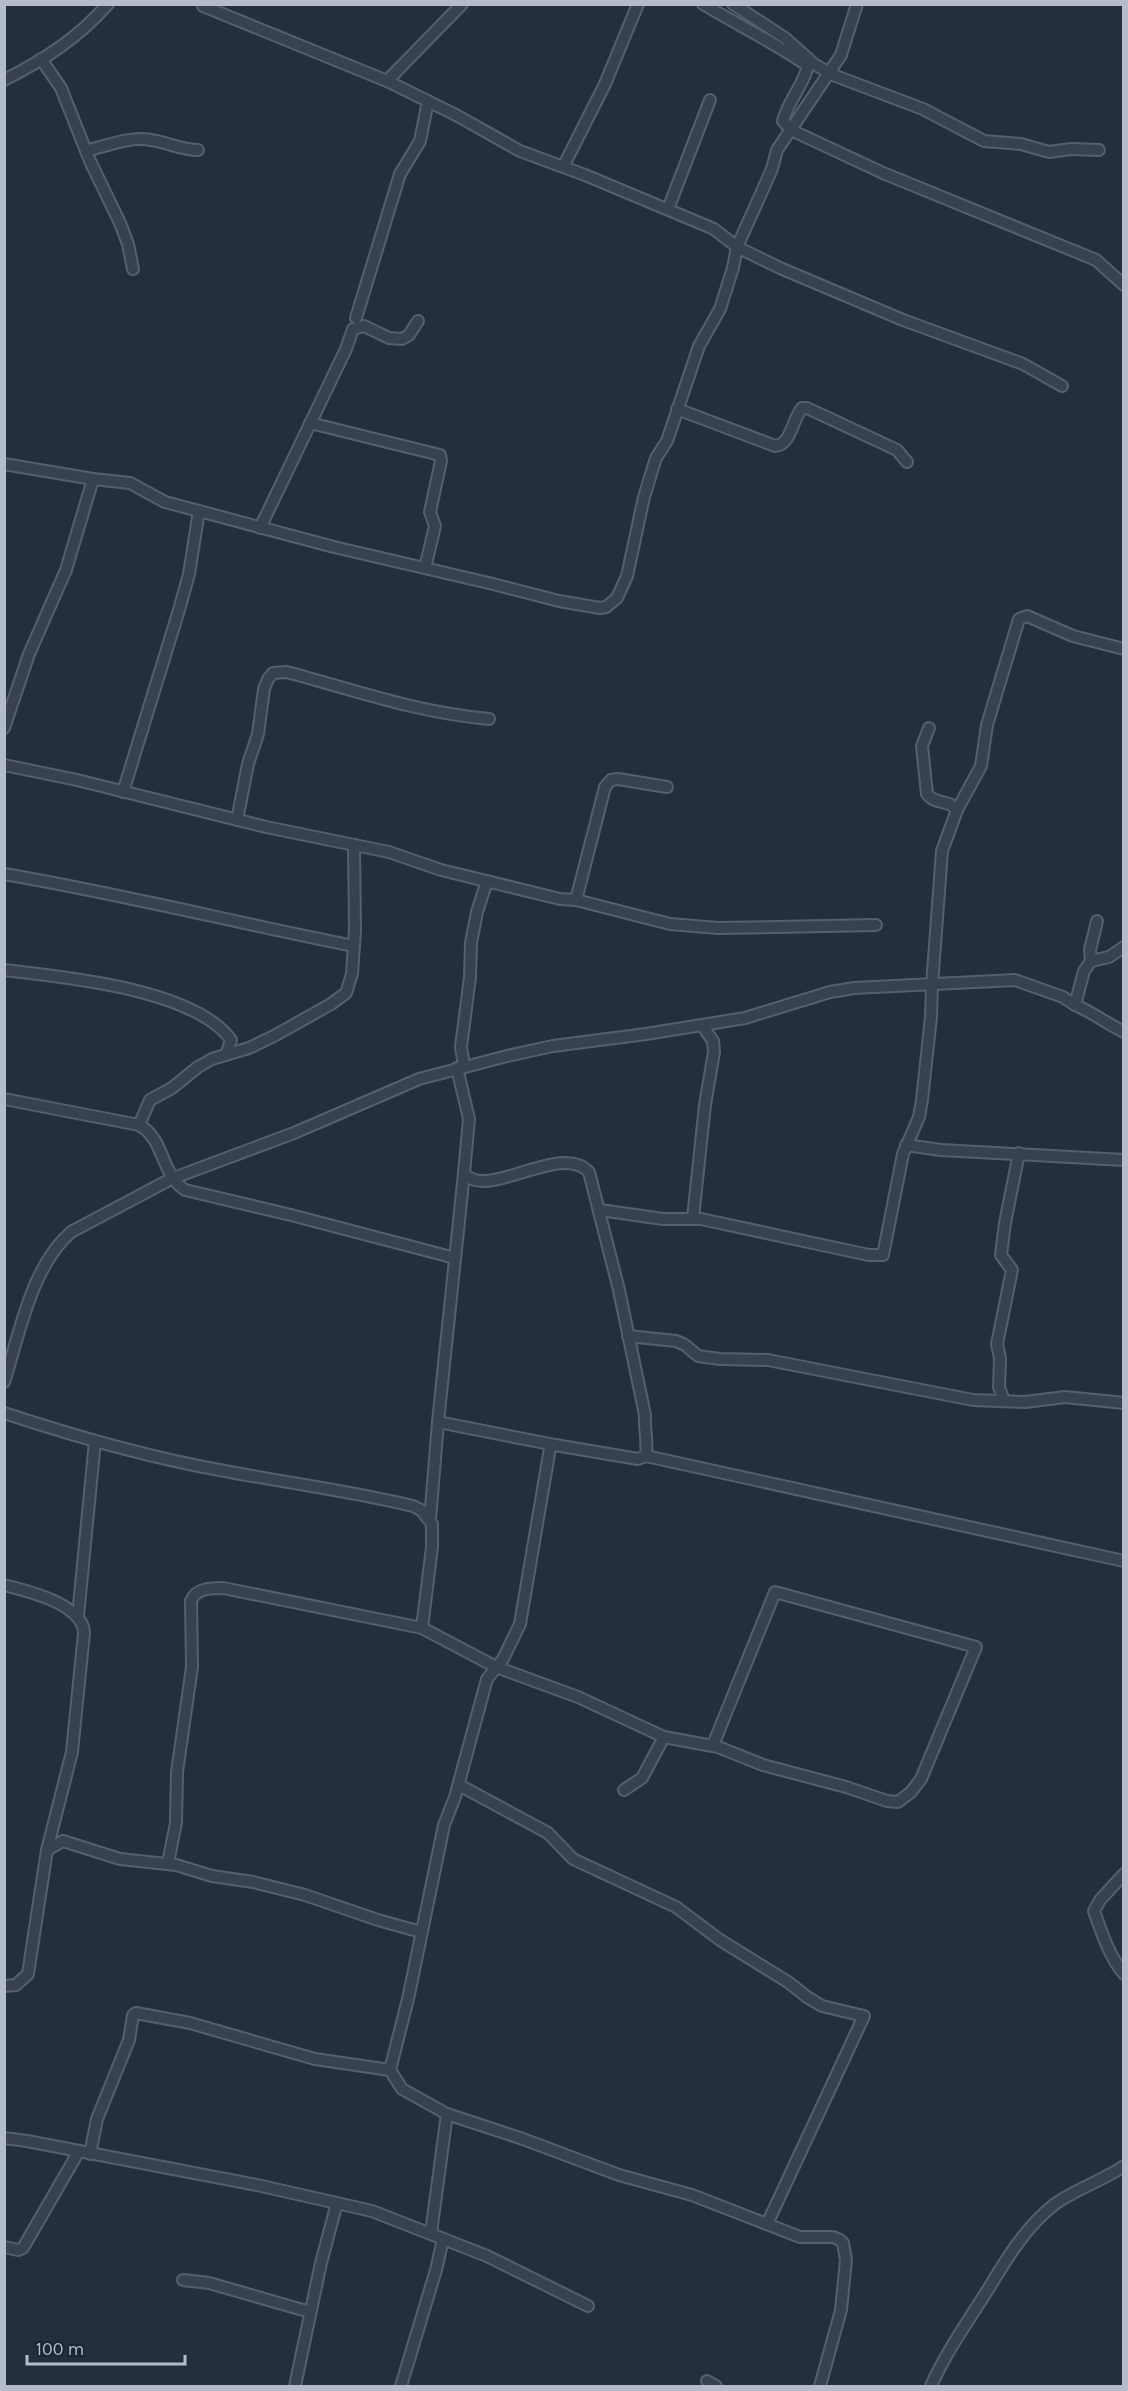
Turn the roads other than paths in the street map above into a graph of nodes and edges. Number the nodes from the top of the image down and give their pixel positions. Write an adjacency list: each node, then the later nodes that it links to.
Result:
1 (108, 4): 9 (street)
2 (462, 4): 12 (street)
3 (638, 4): 19 (street)
4 (703, 4): 15 (street)
5 (733, 4): 8 (street)
6 (857, 4): 10 (street)
7 (204, 5): 12 (street)
8 (751, 9): 10 (street)
9 (41, 59): 11 (street); 18 (street)
10 (830, 73): 15 (street); 17 (street)
11 (4, 80)
12 (387, 81): 14 (street)
13 (710, 100): 20 (street)
14 (428, 101): 19 (street); 24 (street)
15 (791, 130): 21 (street); 23 (street)
16 (198, 150): 18 (street)
17 (1099, 150)
18 (86, 151): 22 (street)
19 (563, 167): 20 (street)
20 (668, 209): 21 (street)
21 (737, 248): 26 (street); 27 (street)
22 (133, 269)
23 (1124, 285)
24 (356, 318)
25 (418, 321): 28 (street)
26 (1062, 386)
27 (677, 409): 29 (street); 34 (street)
28 (310, 423): 33 (street); 34 (street)
29 (907, 462)
30 (4, 464): 31 (street)
31 (93, 479): 32 (street); 37 (street)
32 (199, 512): 33 (street); 41 (street)
33 (260, 528): 34 (street)
34 (425, 568)
35 (1124, 650): 42 (street)
36 (489, 719): 43 (street)
37 (4, 728)
38 (929, 728): 42 (street)
39 (4, 765): 41 (street)
40 (668, 788): 47 (street)
41 (123, 792): 43 (street)
42 (957, 810): 54 (street)
43 (237, 820): 44 (street)
44 (354, 845): 46 (street); 50 (street)
45 (4, 874): 50 (street)
46 (487, 881): 47 (street); 59 (street)
47 (576, 900): 49 (street)
48 (1097, 921): 52 (street)
49 (876, 925)
50 (354, 946): 58 (street)
51 (1124, 947): 52 (street)
52 (1091, 961): 55 (street)
53 (4, 970): 58 (street)
54 (932, 985): 55 (street); 56 (street); 62 (street)
55 (1075, 1005): 57 (street)
56 (702, 1025): 59 (street); 70 (street)
57 (1124, 1032)
58 (226, 1055): 61 (street)
59 (460, 1067): 66 (street); 67 (street)
60 (4, 1099): 61 (street)
61 (139, 1125): 65 (street)
62 (906, 1145): 63 (street); 70 (street)
63 (1019, 1153): 64 (street); 74 (street)
64 (1124, 1161)
65 (165, 1164): 66 (street); 68 (street)
66 (189, 1173): 68 (street)
67 (464, 1173): 69 (street); 71 (street)
68 (171, 1179): 71 (street); 73 (street)
69 (600, 1210): 70 (street); 72 (street)
70 (693, 1218)
71 (455, 1258): 77 (street)
72 (628, 1336): 74 (street); 80 (street)
73 (4, 1382)
74 (1004, 1401): 75 (street)
75 (1124, 1403)
76 (4, 1413): 78 (street)
77 (438, 1422): 79 (street); 81 (street)
78 (95, 1441): 81 (street); 84 (street)
79 (555, 1445): 80 (street); 86 (street)
80 (646, 1456): 82 (street)
81 (430, 1520): 85 (street)
82 (1124, 1561)
83 (4, 1584): 84 (street)
84 (78, 1616): 91 (street)
85 (422, 1628): 86 (street); 94 (street)
86 (496, 1667): 87 (street); 89 (street)
87 (664, 1737): 88 (street); 90 (street)
88 (713, 1745): 88 (street)
89 (459, 1785): 96 (street); 105 (street)
90 (624, 1790)
91 (56, 1814): 92 (street); 93 (street)
92 (63, 1841): 93 (street); 94 (street)
93 (46, 1850): 98 (street)
94 (168, 1863): 96 (street)
95 (1124, 1874): 97 (street)
96 (421, 1932): 99 (street)
97 (1124, 1974)
98 (4, 1986)
99 (390, 2070): 100 (street); 102 (street)
100 (447, 2114): 105 (street); 106 (street)
101 (4, 2138): 102 (street)
102 (85, 2152): 104 (street); 108 (street)
103 (1124, 2166): 115 (street)
104 (337, 2203): 106 (street); 111 (street)
105 (767, 2224): 114 (street)
106 (431, 2233): 107 (street)
107 (443, 2239): 110 (street); 113 (street)
108 (4, 2247)
109 (183, 2280): 111 (street)
110 (588, 2306)
111 (310, 2312): 112 (street)
112 (295, 2386)
113 (401, 2386)
114 (820, 2386)
115 (931, 2386)

